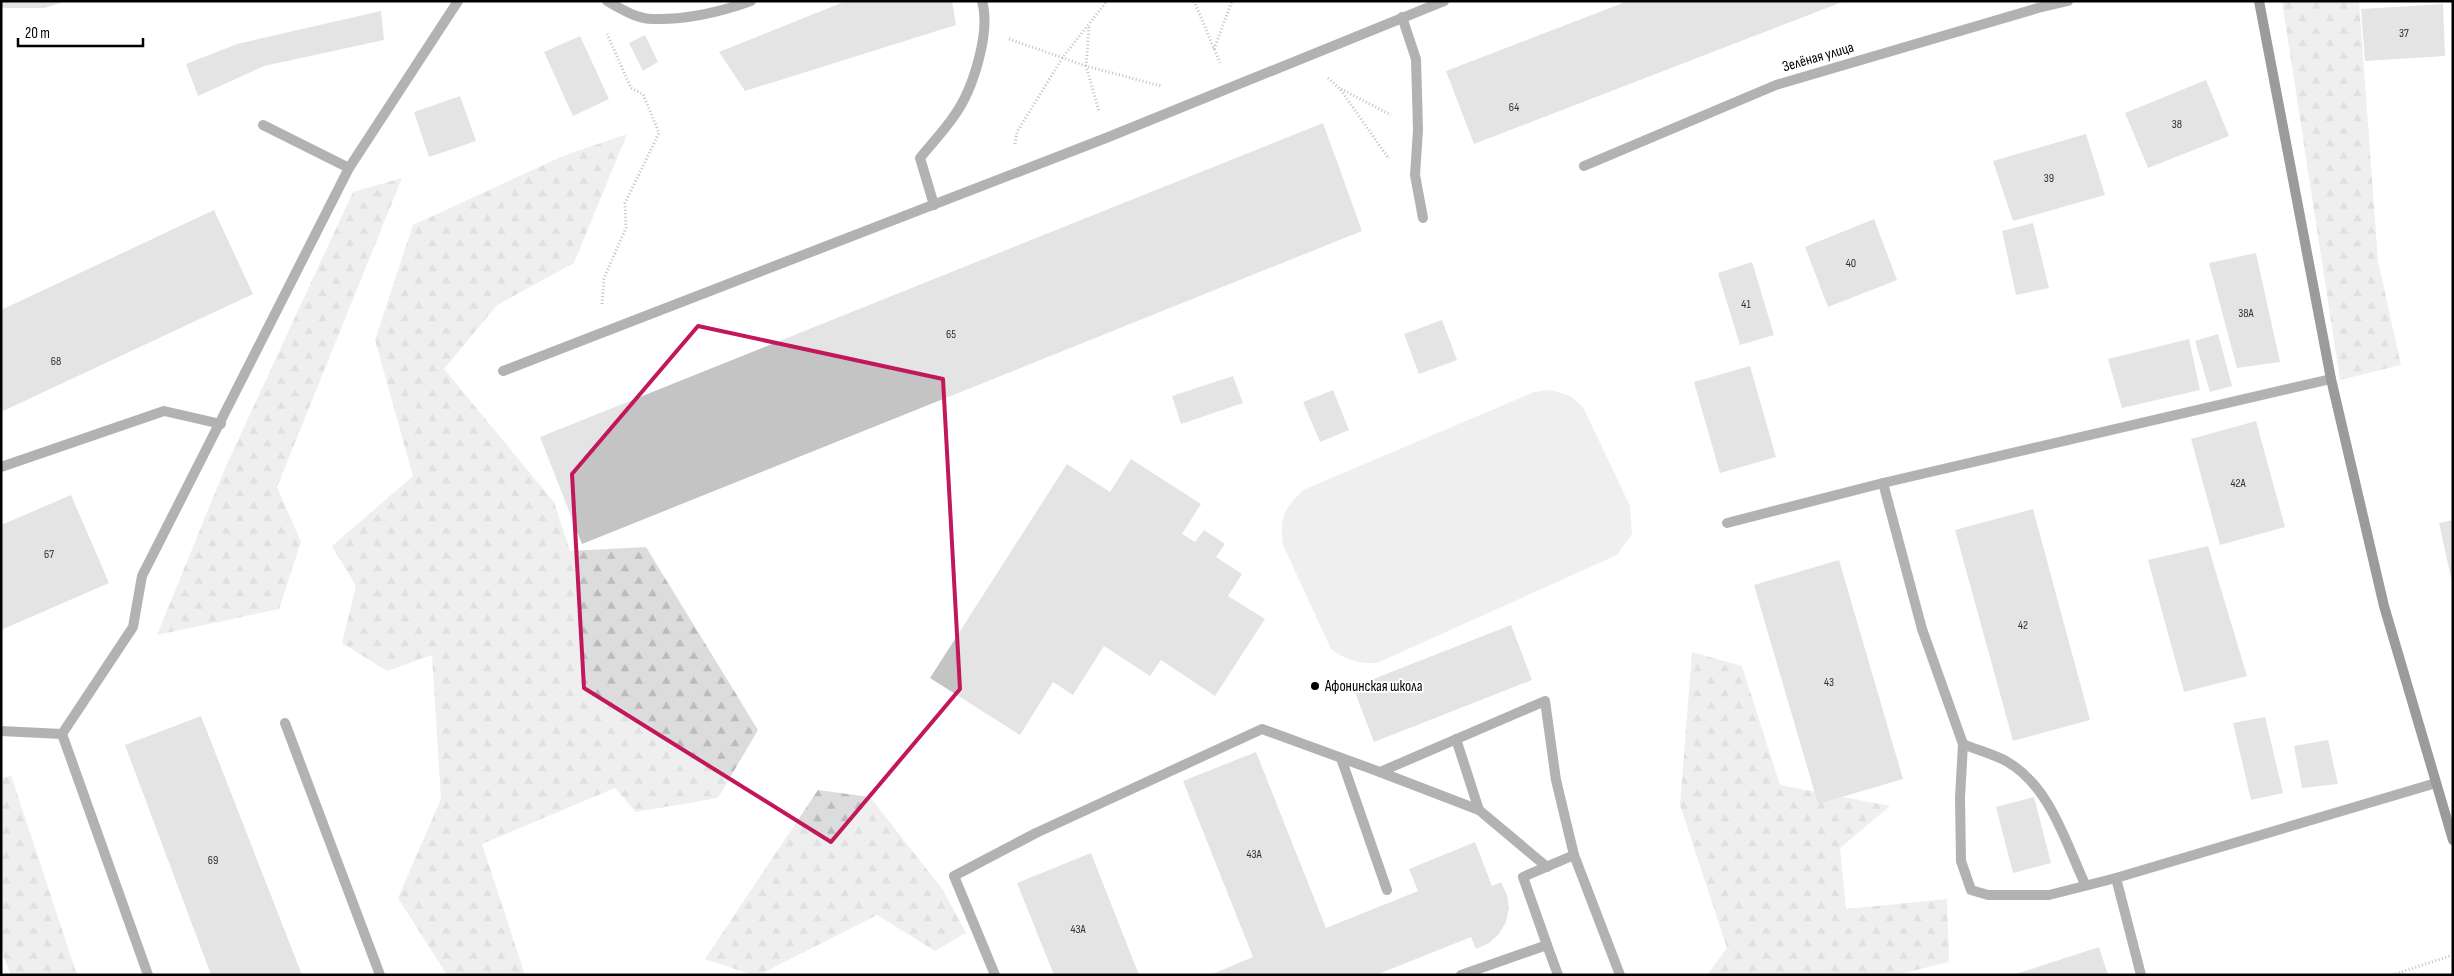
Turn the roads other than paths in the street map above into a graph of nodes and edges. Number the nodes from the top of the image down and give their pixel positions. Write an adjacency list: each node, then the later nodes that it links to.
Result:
1 (458, 1): 11 (street)
2 (607, 1): 3 (street)
3 (751, 1)
4 (982, 1): 12 (street)
5 (1444, 1): 8 (street)
6 (2068, 1): 10 (street, Зелёная улица)
7 (2260, 1): 15 (street)
8 (1402, 17): 12 (street); 13 (street)
9 (263, 125): 11 (street)
10 (1584, 166)
11 (349, 168): 16 (street)
12 (934, 205): 14 (street)
13 (1423, 218)
14 (503, 371)
15 (2331, 379): 18 (street); 27 (street)
16 (221, 424): 17 (street); 22 (street)
17 (1, 467)
18 (1883, 483): 19 (street); 24 (street)
19 (1728, 523)
20 (284, 723): 37 (street)
21 (1, 731): 22 (street)
22 (62, 734): 36 (street)
23 (1456, 739): 26 (street); 28 (street); 30 (street)
24 (1963, 744): 33 (street); 33 (street)
25 (1341, 758): 26 (street); 34 (street); 38 (street)
26 (1380, 772): 28 (street)
27 (2436, 783): 29 (street); 32 (street)
28 (1479, 810): 31 (street)
29 (2453, 840)
30 (1574, 855): 31 (street); 41 (street)
31 (1547, 867): 35 (street)
32 (2116, 878): 33 (street); 42 (street)
33 (2085, 884)
34 (1388, 890)
35 (1547, 946): 39 (street); 40 (street)
36 (148, 975)
37 (380, 975)
38 (995, 975)
39 (1460, 975)
40 (1558, 975)
41 (1620, 975)
42 (2141, 975)

